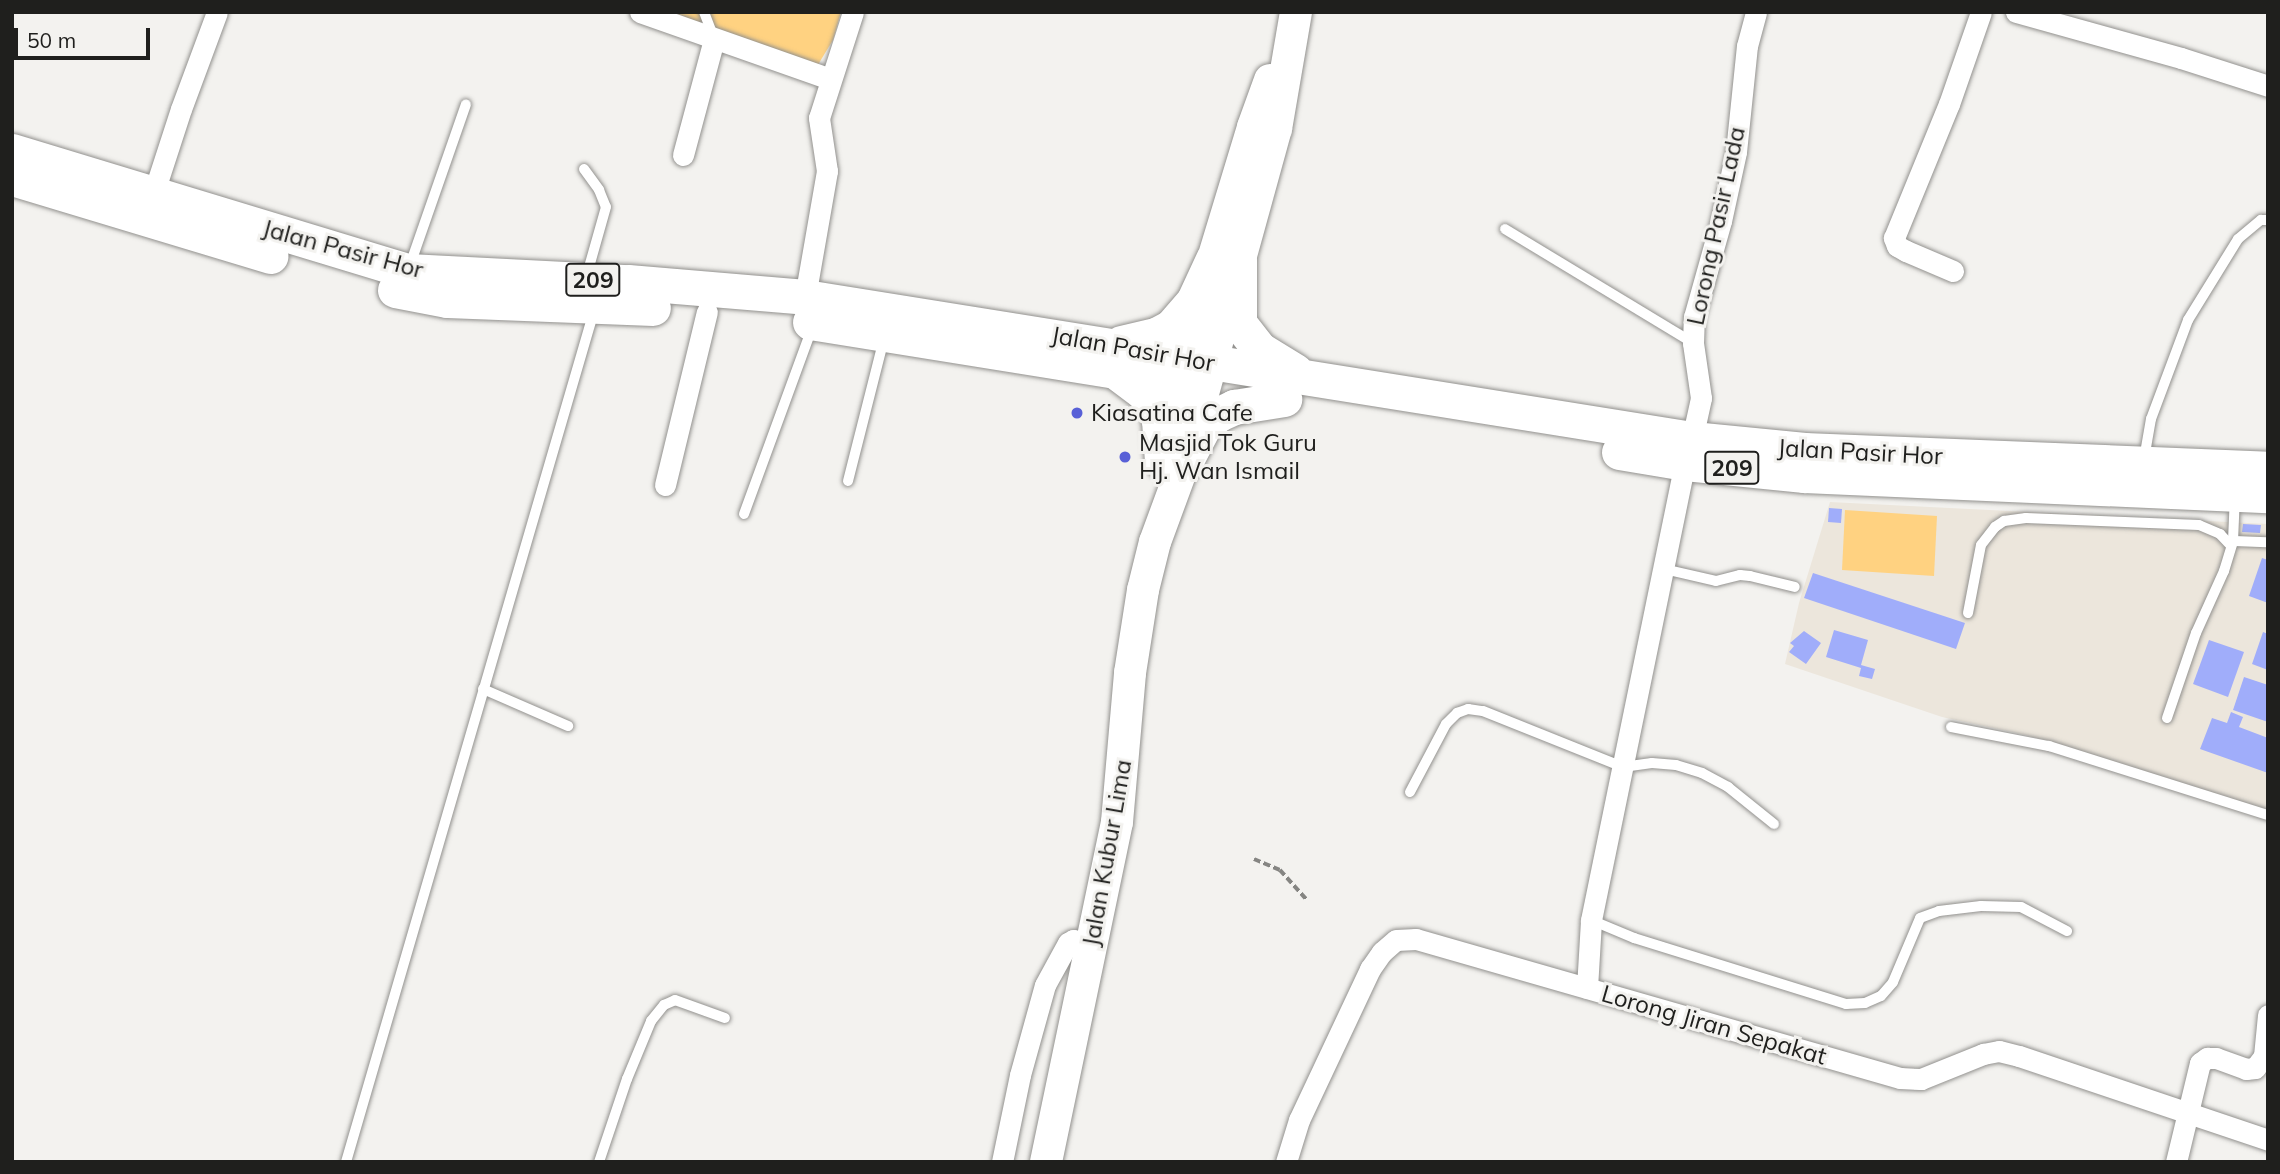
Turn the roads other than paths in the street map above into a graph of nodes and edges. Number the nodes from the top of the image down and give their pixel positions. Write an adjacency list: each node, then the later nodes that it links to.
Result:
1 (218, 12): 17 (street)
2 (640, 12): 9 (street)
3 (704, 12): 9 (lane)
4 (853, 12): 10 (street)
5 (1296, 12): 20 (main road, Jalan Kubur Lima)
6 (1756, 12): 27 (street, Lorong Pasir Lada)
7 (1981, 12): 22 (street)
8 (2016, 12): 11 (street)
9 (714, 39): 10 (street); 14 (street)
10 (830, 79): 24 (street)
11 (2268, 86)
12 (466, 104): 21 (lane)
13 (12, 151): 17 (main road, Jalan Pasir Hor / 209)
14 (683, 155)
15 (584, 169): 23 (lane)
16 (12, 178): 23 (main road, Jalan Pasir Hor / 209)
17 (153, 195): 21 (main road, Jalan Pasir Hor / 209)
18 (2268, 220): 33 (lane)
19 (1505, 229): 27 (lane)
20 (1226, 259): 28 (main road); 29 (main road, Jalan Kubur Lima); 30 (main road)
21 (408, 271): 23 (main road, Jalan Pasir Hor / 209)
22 (1953, 271)
23 (590, 293): 24 (main road, Jalan Pasir Hor / 209); 25 (main road, Jalan Pasir Hor / 209); 45 (lane)
24 (810, 310): 25 (main road, Jalan Pasir Hor / 209); 26 (main road, Jalan Pasir Hor / 209); 28 (main road, Jalan Pasir Hor / 209); 39 (lane)
25 (707, 312): 36 (street)
26 (886, 333): 28 (main road, Jalan Pasir Hor / 209); 35 (lane)
27 (1693, 343): 31 (street, Lorong Pasir Lada)
28 (1112, 357): 29 (main road, Jalan Pasir Hor / 209); 32 (main road)
29 (1195, 372): 30 (main road, Jalan Pasir Hor / 209); 32 (main road, Jalan Kubur Lima)
30 (1296, 389): 31 (main road, Jalan Pasir Hor / 209); 32 (main road)
31 (1689, 451): 33 (main road, Jalan Pasir Hor / 209); 38 (main road, Jalan Pasir Hor / 209); 42 (street, Lorong Pasir Lada)
32 (1172, 463): 55 (main road, Jalan Kubur Lima)
33 (2143, 465): 34 (main road, Jalan Pasir Hor / 209)
34 (2268, 469)
35 (848, 481)
36 (665, 485)
37 (2251, 494): 38 (main road, Jalan Pasir Hor / 209); 41 (lane)
38 (2027, 500): 41 (lane); 44 (lane)
39 (744, 514)
40 (2268, 542): 41 (lane)
41 (2232, 543): 46 (lane)
42 (1664, 569): 43 (lane); 49 (street, Lorong Pasir Lada)
43 (1795, 587)
44 (1968, 613)
45 (483, 689): 47 (lane); 61 (lane)
46 (2167, 718)
47 (568, 726)
48 (1951, 727): 51 (lane)
49 (1623, 767): 50 (lane); 52 (lane); 53 (street, Lorong Pasir Lada)
50 (1410, 792)
51 (2268, 815)
52 (1774, 824)
53 (1591, 920): 54 (lane); 56 (street, Lorong Pasir Lada)
54 (2067, 931)
55 (1092, 944): 63 (street); 64 (main road, Jalan Kubur Lima)
56 (1587, 988): 59 (street, Lorong Jiran Sepakat); 65 (street, Lorong Jiran Sepakat)
57 (2268, 1015): 59 (street)
58 (725, 1018): 62 (lane)
59 (2189, 1113): 60 (street, Lorong Jiran Sepakat); 66 (street)
60 (2268, 1140)
61 (346, 1162)
62 (599, 1162)
63 (1002, 1162)
64 (1046, 1162)
65 (1286, 1162)
66 (2176, 1162)

